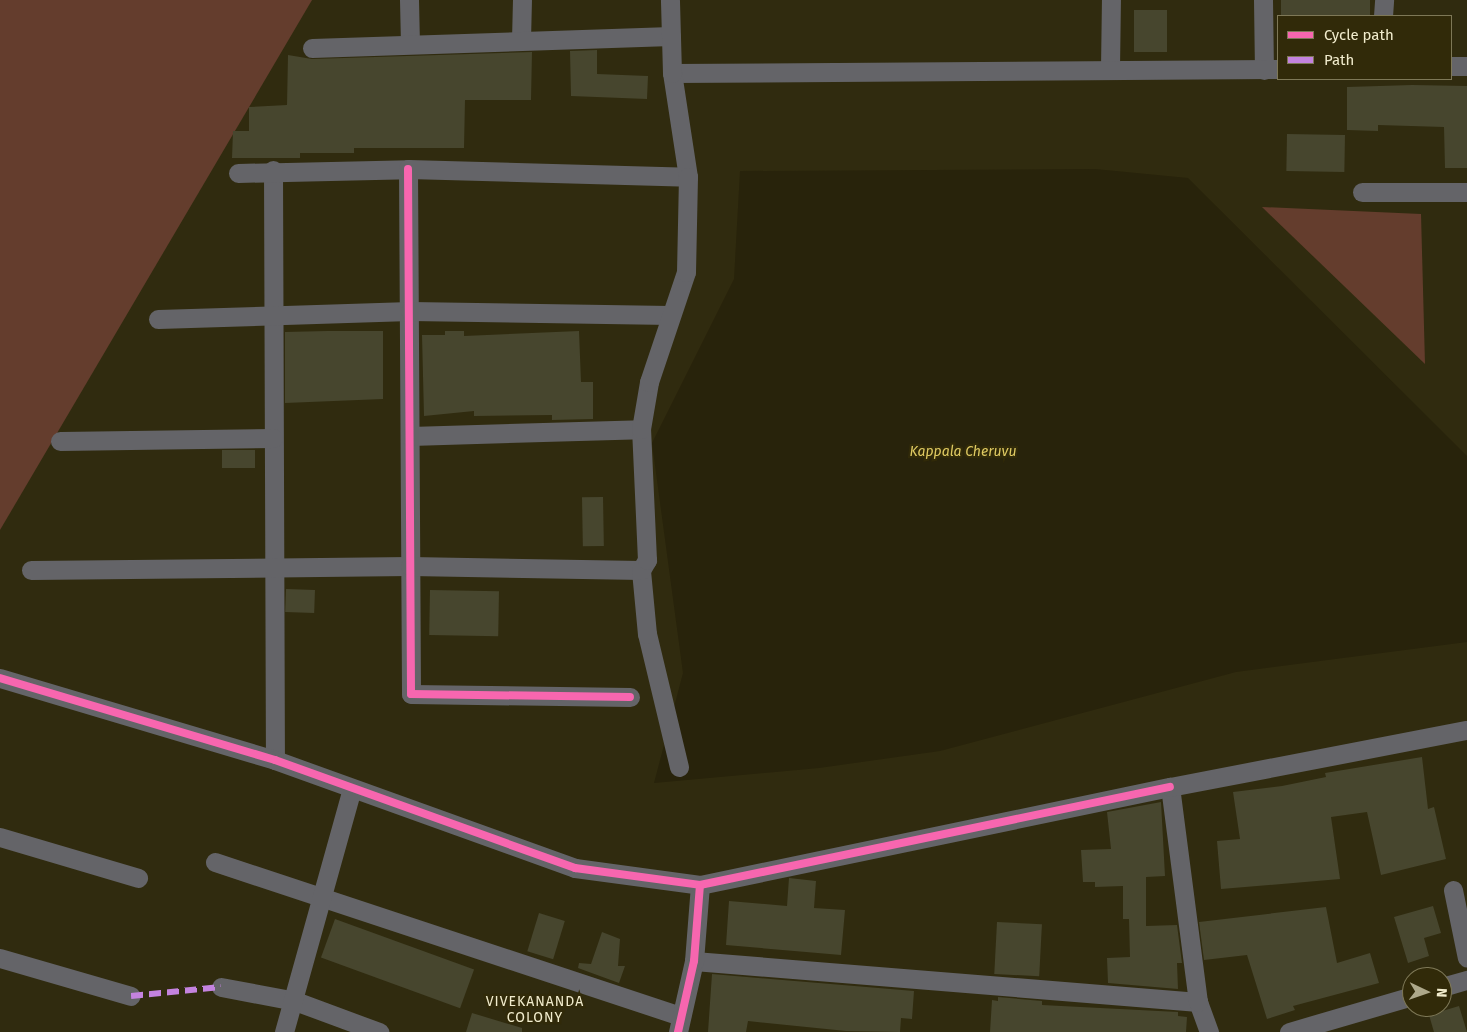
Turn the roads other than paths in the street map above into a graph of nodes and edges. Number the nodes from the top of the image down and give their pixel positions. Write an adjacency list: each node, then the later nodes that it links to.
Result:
1 (409, 0): 10 (street)
2 (522, 0): 9 (street)
3 (670, 0): 8 (street)
4 (1111, 0): 14 (street)
5 (1263, 0): 15 (street)
6 (1384, 0): 7 (street)
7 (1383, 15)
8 (670, 36): 9 (street); 16 (street)
9 (521, 40): 10 (street)
10 (410, 43): 11 (street)
11 (312, 48)
12 (1452, 66): 13 (street)
13 (1467, 66)
14 (1110, 68): 15 (street); 16 (street)
15 (1271, 69)
16 (672, 73): 20 (street)
17 (408, 169): 18 (street); 20 (street); 23 (street)
18 (273, 170): 19 (street); 24 (street)
19 (238, 173)
20 (688, 177): 25 (street)
21 (1362, 192): 22 (street)
22 (1467, 192)
23 (410, 311): 24 (street); 25 (street); 28 (street)
24 (273, 315): 26 (street); 29 (street)
25 (670, 315): 27 (street)
26 (158, 319)
27 (641, 430): 28 (street); 34 (street)
28 (410, 436): 31 (street)
29 (273, 438): 30 (street); 32 (street)
30 (60, 441)
31 (410, 566): 32 (street); 34 (street); 36 (street)
32 (274, 569): 33 (street); 38 (street)
33 (31, 570)
34 (641, 570): 39 (street)
35 (0, 678): 38 (street)
36 (630, 697)
37 (1467, 730): 40 (street)
38 (275, 760): 41 (street)
39 (679, 767)
40 (1170, 786): 45 (street); 57 (street)
41 (352, 788): 45 (street); 47 (street)
42 (0, 837): 44 (street)
43 (215, 862): 47 (street)
44 (138, 878)
45 (700, 885): 50 (street)
46 (1452, 890): 49 (street)
47 (322, 898): 56 (street); 58 (street)
48 (0, 958): 54 (street)
49 (1467, 958)
50 (694, 961): 57 (street); 58 (street)
51 (1467, 980): 52 (street)
52 (1452, 984)
53 (221, 987): 56 (street)
54 (131, 996)
55 (1402, 999): 62 (street)
56 (295, 1001): 59 (street); 60 (street)
57 (1198, 1002): 61 (street)
58 (680, 1024)
59 (284, 1032)
60 (379, 1032)
61 (1209, 1032)
62 (1288, 1032)

